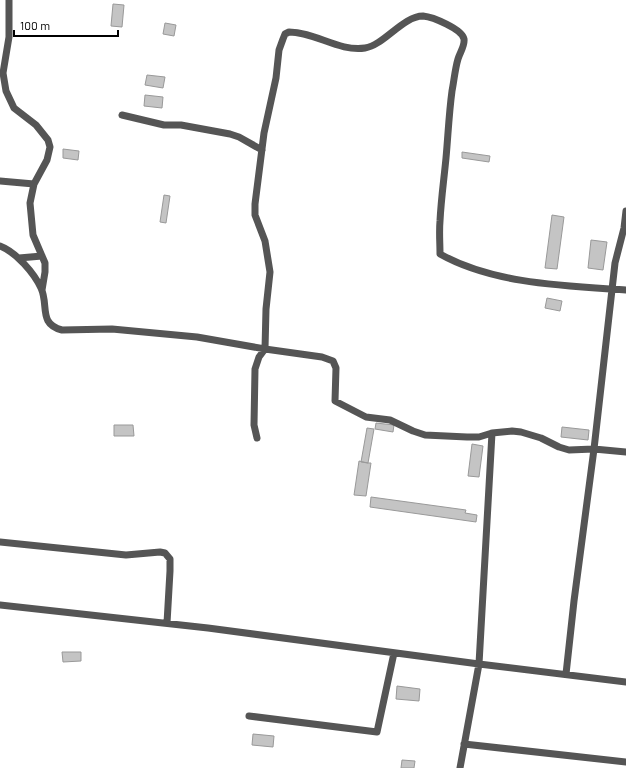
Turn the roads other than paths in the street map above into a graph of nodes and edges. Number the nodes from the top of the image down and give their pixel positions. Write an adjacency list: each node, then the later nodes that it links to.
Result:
1 (9, 0): 5 (street)
2 (122, 115): 3 (street)
3 (262, 150): 11 (street); 14 (street)
4 (0, 181): 5 (street)
5 (34, 184): 9 (street)
6 (626, 211): 7 (street)
7 (625, 228): 11 (street)
8 (0, 246): 10 (street)
9 (42, 256): 10 (street); 12 (street)
10 (19, 258): 12 (street)
11 (612, 289): 13 (street); 17 (street)
12 (42, 290): 14 (street)
13 (626, 290)
14 (265, 349): 15 (street); 16 (street)
15 (492, 433): 17 (street); 23 (street)
16 (257, 438)
17 (594, 449): 18 (street); 24 (street)
18 (626, 452)
19 (0, 542): 21 (street)
20 (0, 605): 21 (street)
21 (166, 623): 22 (street)
22 (394, 653): 23 (street); 26 (street)
23 (479, 664): 24 (street); 27 (street)
24 (566, 674): 25 (street)
25 (626, 682)
26 (250, 716)
27 (464, 744): 28 (street); 29 (street)
28 (626, 762)
29 (460, 768)

